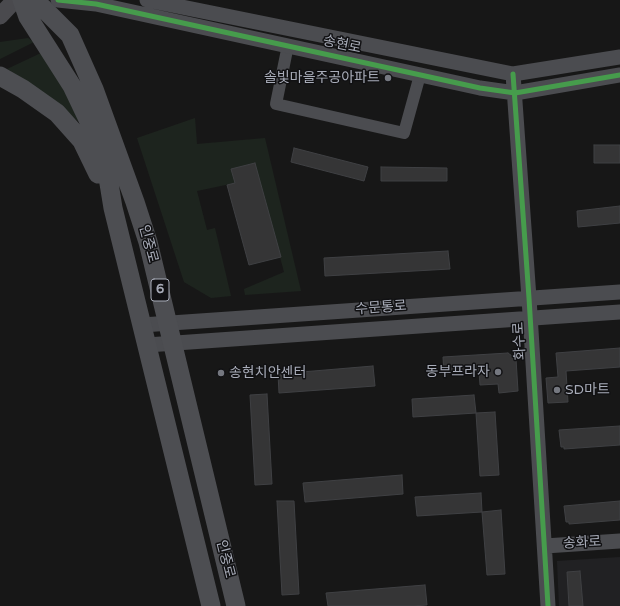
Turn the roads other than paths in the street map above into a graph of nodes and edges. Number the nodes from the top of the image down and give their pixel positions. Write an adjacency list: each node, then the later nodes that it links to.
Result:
1 (15, 0): 6 (main road)
2 (22, 0): 14 (main road, 인중로 / 6)
3 (30, 0): 19 (main road, 인중로 / 6)
4 (58, 0): 7 (street, 송현로)
5 (147, 0): 9 (street, 송현로)
6 (0, 16)
7 (288, 45): 10 (street, 송현로); 10 (street)
8 (620, 57): 9 (street, 송현로)
9 (513, 74): 13 (street, 화수로)
10 (420, 75): 13 (street, 송현로)
11 (620, 75): 13 (street, 송현로)
12 (0, 76): 14 (main road)
13 (515, 93): 16 (street, 화수로)
14 (113, 208): 20 (main road, 인중로 / 6)
15 (620, 292): 16 (street, 수문통로)
16 (529, 298): 18 (street, 화수로); 19 (street, 수문통로)
17 (620, 312): 18 (street, 수문통로)
18 (531, 318): 21 (street, 수문통로); 24 (street, 화수로)
19 (168, 323): 20 (street, 수문통로); 21 (main road, 인중로 / 6)
20 (142, 325): 22 (main road, 인중로 / 6)
21 (173, 344): 22 (street, 수문통로); 26 (main road, 인중로 / 6)
22 (147, 345): 25 (main road, 인중로 / 6)
23 (620, 541): 24 (street, 송화로)
24 (545, 546): 27 (street, 화수로)
25 (211, 606)
26 (236, 606)
27 (548, 606)

